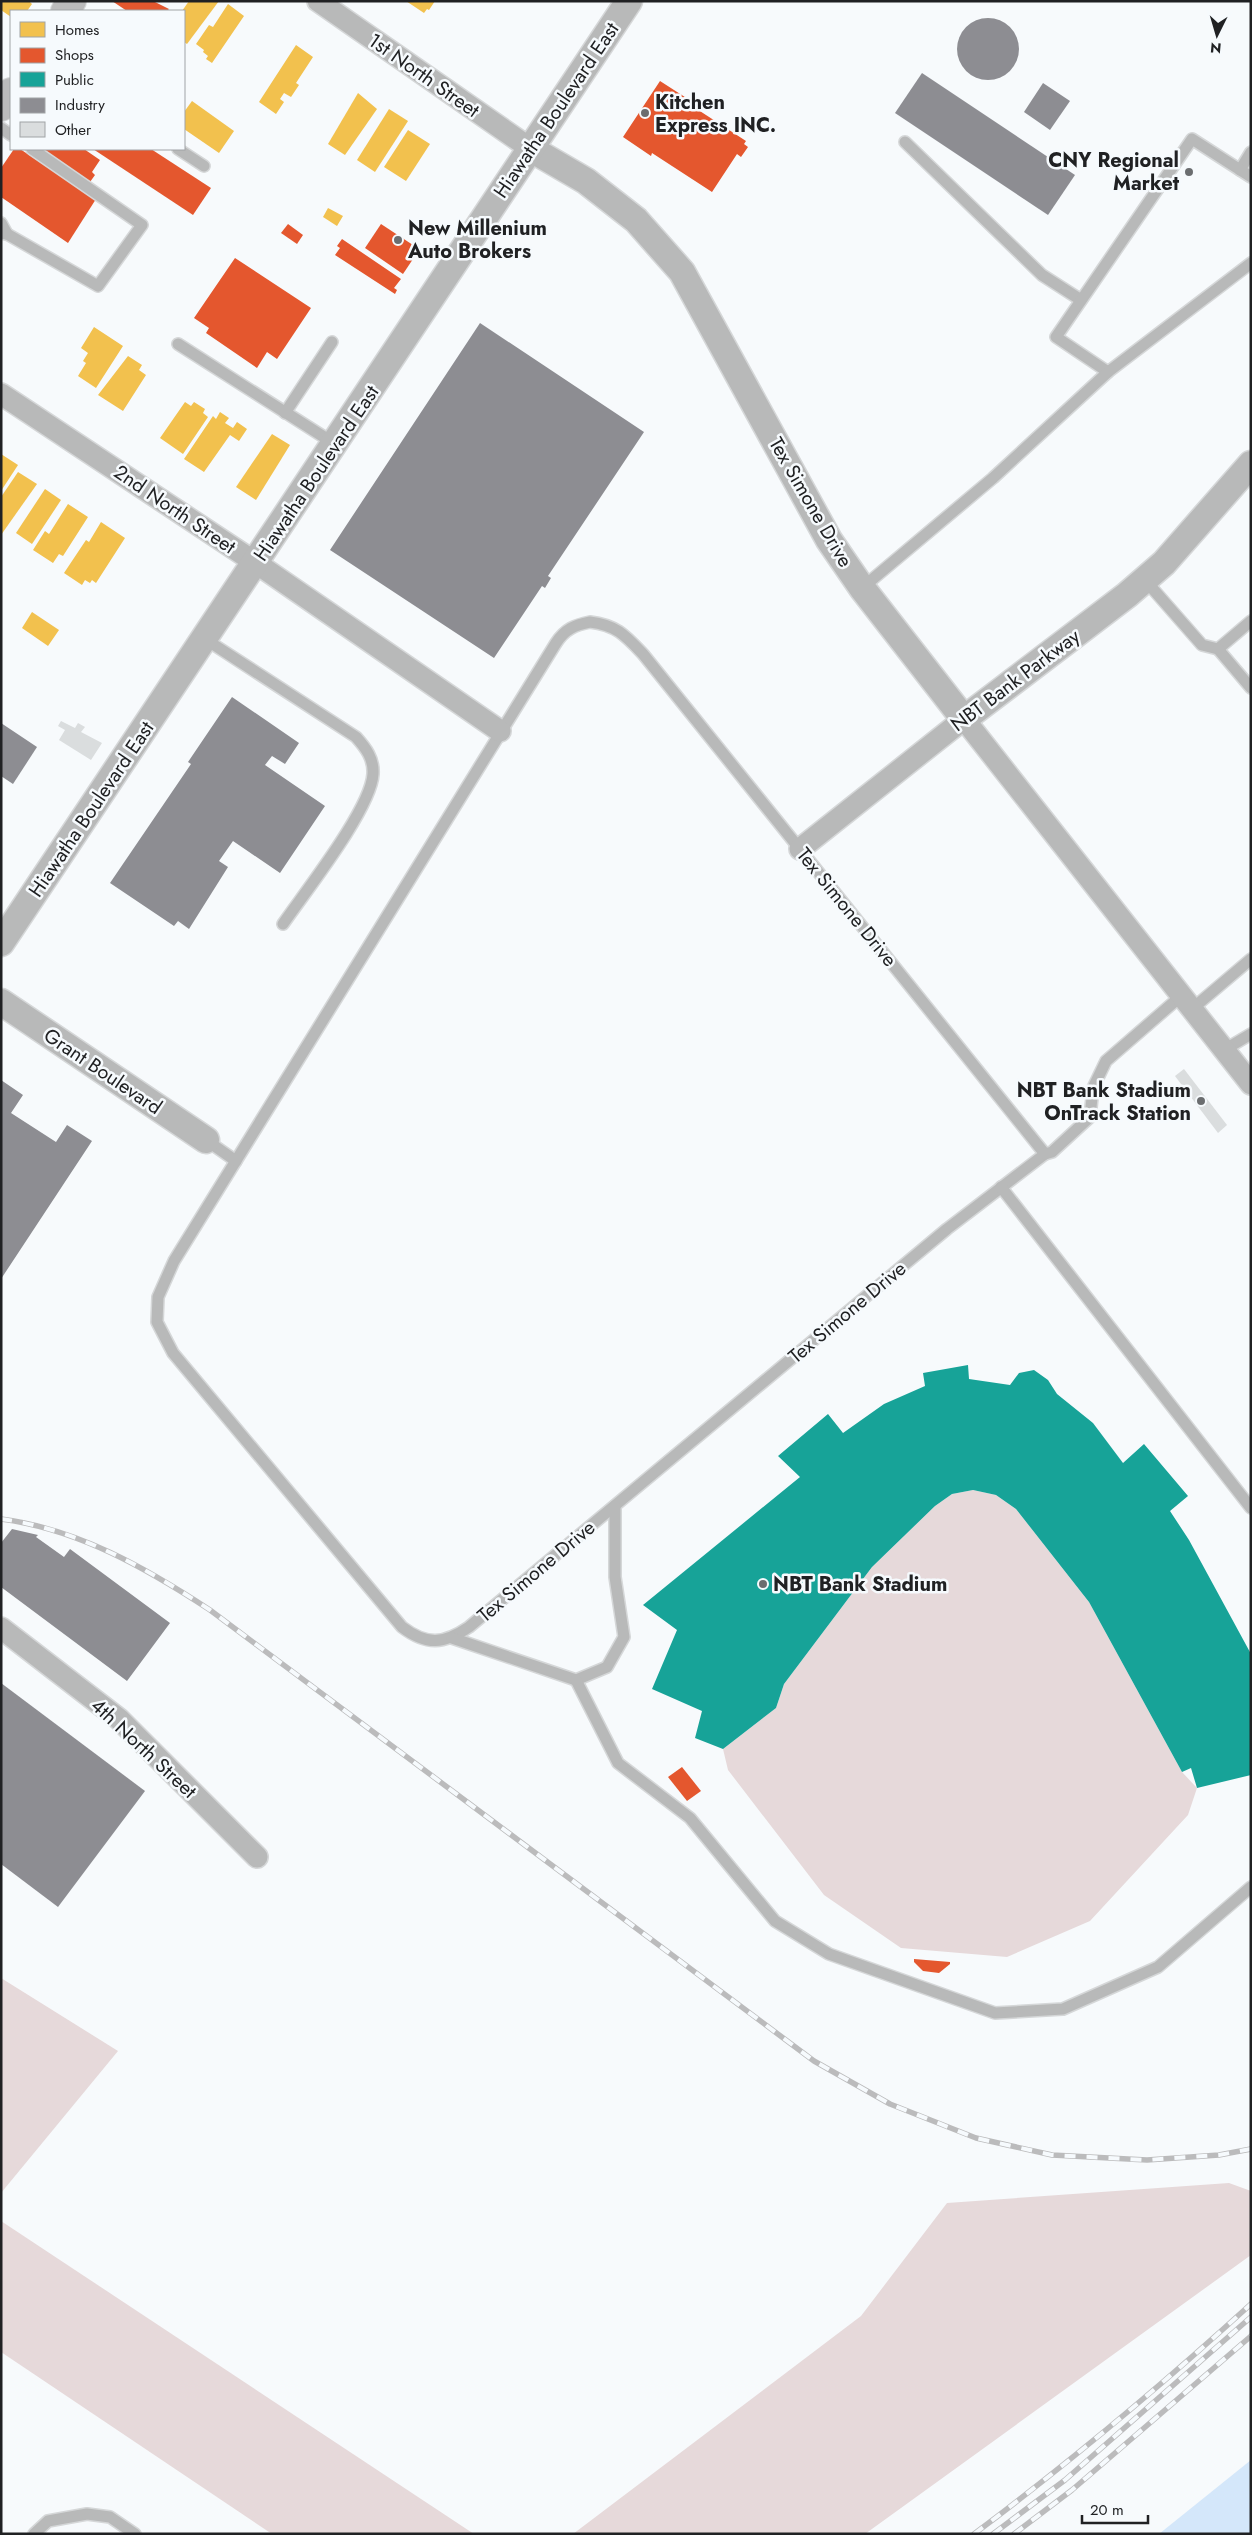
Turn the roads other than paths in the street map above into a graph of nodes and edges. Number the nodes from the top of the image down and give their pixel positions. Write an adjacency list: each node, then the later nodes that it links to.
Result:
1 (318, 1): 6 (street, 1st North Street)
2 (629, 1): 6 (street, Hiawatha Boulevard East)
3 (10, 94): 4 (main road)
4 (1, 107)
5 (905, 142): 16 (lane)
6 (531, 149): 22 (street, Hiawatha Boulevard East); 28 (street, Tex Simone Drive)
7 (33, 150): 14 (lane)
8 (180, 150): 10 (lane)
9 (1251, 152): 11 (lane)
10 (204, 166)
11 (1240, 170): 12 (lane); 16 (lane)
12 (1251, 177)
13 (1, 223): 14 (lane)
14 (4, 233)
15 (1251, 263): 19 (lane)
16 (1081, 300): 19 (lane)
17 (332, 342): 21 (lane)
18 (178, 344): 21 (lane)
19 (1108, 372): 28 (lane)
20 (1, 394): 26 (street, 2nd North Street)
21 (285, 413): 22 (lane)
22 (335, 444): 26 (street, Hiawatha Boulevard East)
23 (1251, 464): 25 (street, NBT Bank Parkway)
24 (1251, 488): 25 (street, NBT Bank Parkway)
25 (1221, 500): 27 (street, NBT Bank Parkway)
26 (256, 563): 30 (street, Hiawatha Boulevard East); 34 (street, 2nd North Street)
27 (1145, 580): 31 (lane); 33 (street, NBT Bank Parkway)
28 (862, 588): 33 (street, Tex Simone Drive)
29 (1251, 621): 31 (lane)
30 (205, 639): 36 (lane); 37 (street, Hiawatha Boulevard East)
31 (1218, 649): 32 (lane)
32 (1251, 688)
33 (964, 719): 35 (street, NBT Bank Parkway); 40 (street, Tex Simone Drive)
34 (500, 731): 35 (lane, Tex Simone Drive); 46 (lane, Tex Simone Drive)
35 (800, 849): 45 (lane, Tex Simone Drive)
36 (283, 924)
37 (1, 943)
38 (1251, 959): 40 (lane)
39 (1, 1002): 44 (street, Grant Boulevard)
40 (1187, 1003): 42 (street, Tex Simone Drive); 45 (lane)
41 (1251, 1034): 42 (lane)
42 (1224, 1050): 43 (street, Tex Simone Drive)
43 (1251, 1084)
44 (206, 1140): 46 (lane)
45 (1045, 1154): 47 (lane, Tex Simone Drive)
46 (236, 1161): 51 (lane)
47 (1001, 1187): 48 (lane, Tex Simone Drive); 49 (lane)
48 (615, 1506): 51 (lane, Tex Simone Drive); 52 (lane)
49 (1251, 1508)
50 (1, 1628): 53 (street, 4th North Street)
51 (452, 1638): 52 (lane)
52 (576, 1680): 54 (lane)
53 (256, 1857)
54 (1251, 1887)
55 (34, 2534): 56 (lane)
56 (135, 2534)

